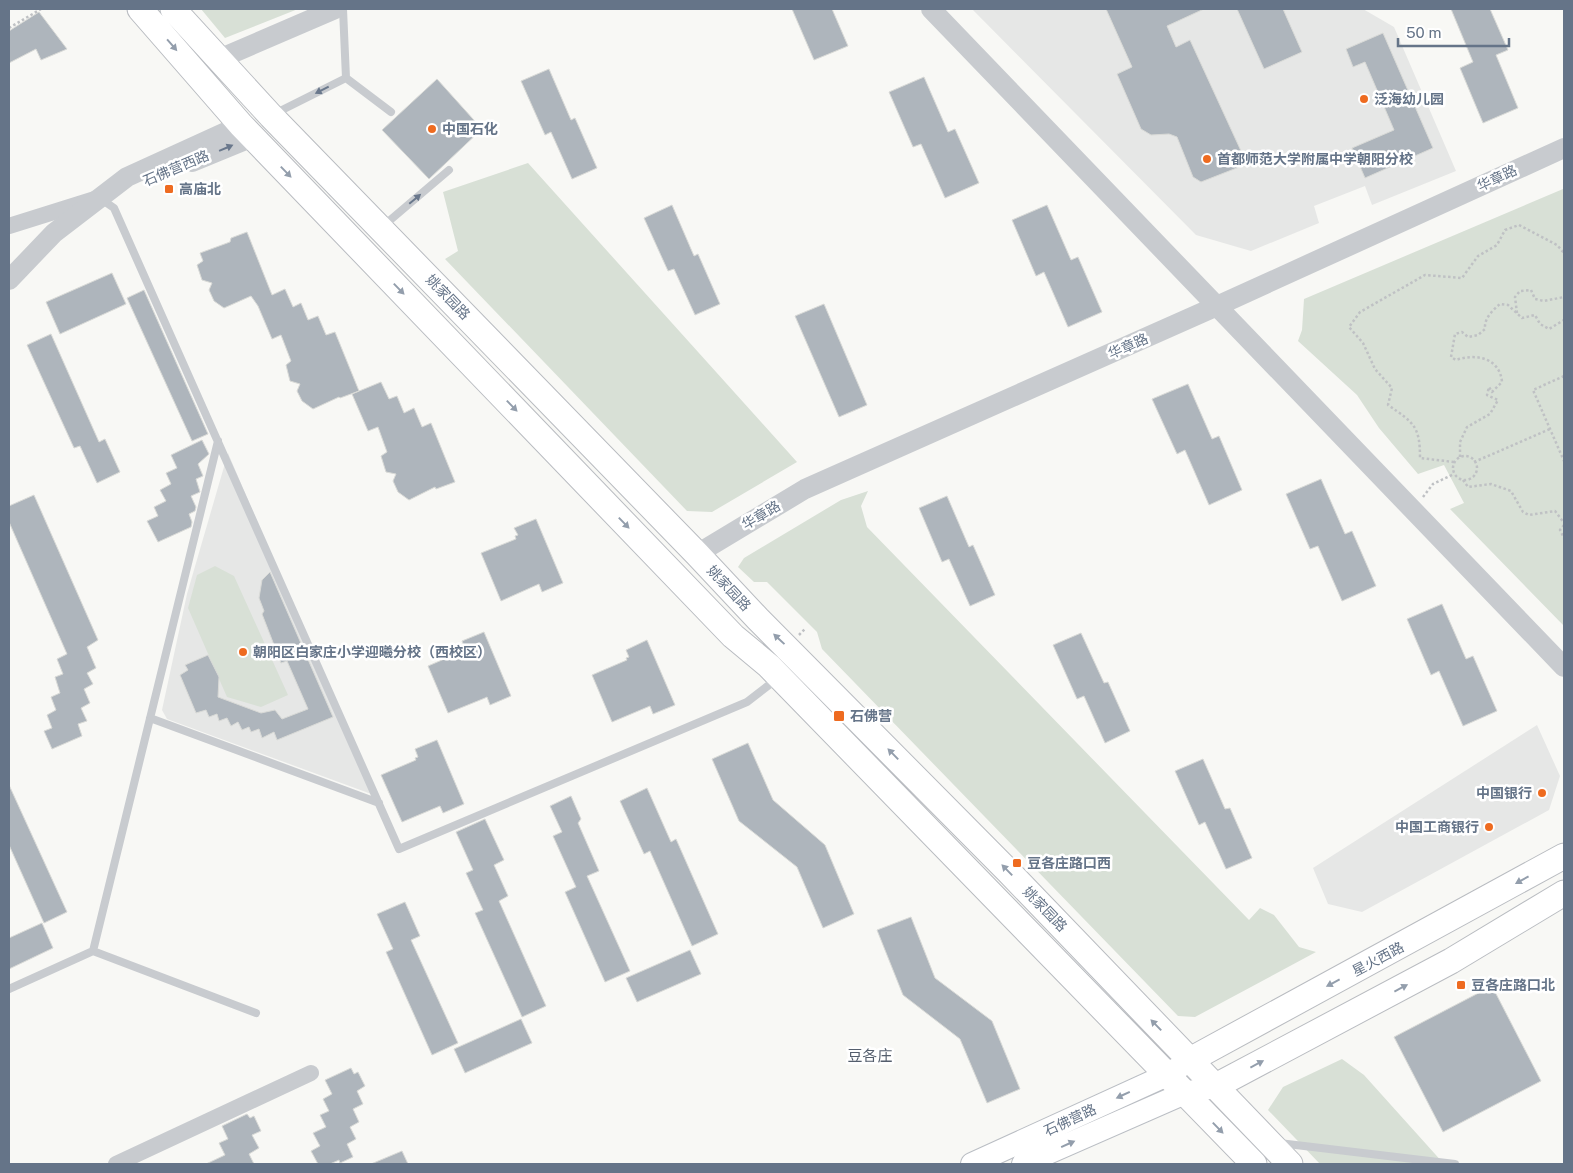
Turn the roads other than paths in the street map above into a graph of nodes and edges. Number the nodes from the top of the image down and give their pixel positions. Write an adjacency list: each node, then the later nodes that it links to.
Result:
1 (140, 9): 10 (main road, 姚家园路, one-way to 10)
2 (173, 9): 6 (main road, 姚家园路)
3 (335, 9): 6 (street)
4 (342, 9): 7 (lane)
5 (931, 9): 17 (street)
6 (219, 60): 9 (main road, 姚家园路)
7 (346, 78): 8 (lane); 9 (lane, one-way to 9)
8 (391, 112)
9 (271, 116): 15 (main road, 姚家园路)
10 (247, 131): 13 (street, 石佛营西路); 21 (main road, 姚家园路, one-way to 21)
11 (1564, 148): 17 (street, 华章路)
12 (449, 170): 15 (lane, one-way to 12)
13 (99, 198): 14 (street); 16 (street, 石佛营西路); 18 (lane)
14 (9, 226)
15 (380, 228): 19 (main road, 姚家园路)
16 (9, 280)
17 (1217, 306): 19 (street, 华章路); 20 (street)
18 (218, 441): 22 (lane); 23 (lane)
19 (697, 554): 29 (main road, 姚家园路, one-way to 19)
20 (1564, 667)
21 (779, 677): 23 (lane); 31 (main road, 姚家园路)
22 (150, 718): 23 (lane); 26 (lane)
23 (379, 803)
24 (1564, 856): 29 (main road, 星火西路, one-way to 29)
25 (1564, 893): 32 (main road, one-way to 25)
26 (93, 951): 27 (lane); 28 (lane)
27 (9, 989)
28 (256, 1013)
29 (1190, 1060): 31 (main road, 石佛营路); 32 (main road, 姚家园路)
30 (311, 1073): 35 (street)
31 (1167, 1075): 33 (main road, 姚家园路); 36 (main road, 石佛营路, one-way to 36)
32 (1214, 1087): 33 (main road, 石佛营路); 34 (main road, 姚家园路)
33 (1185, 1093): 37 (main road, 石佛营路, one-way to 33); 38 (main road, 姚家园路, one-way to 38)
34 (1267, 1142): 39 (main road, 姚家园路); 40 (lane)
35 (116, 1164)
36 (972, 1164)
37 (1024, 1164)
38 (1254, 1164)
39 (1290, 1164)
40 (1456, 1164)

